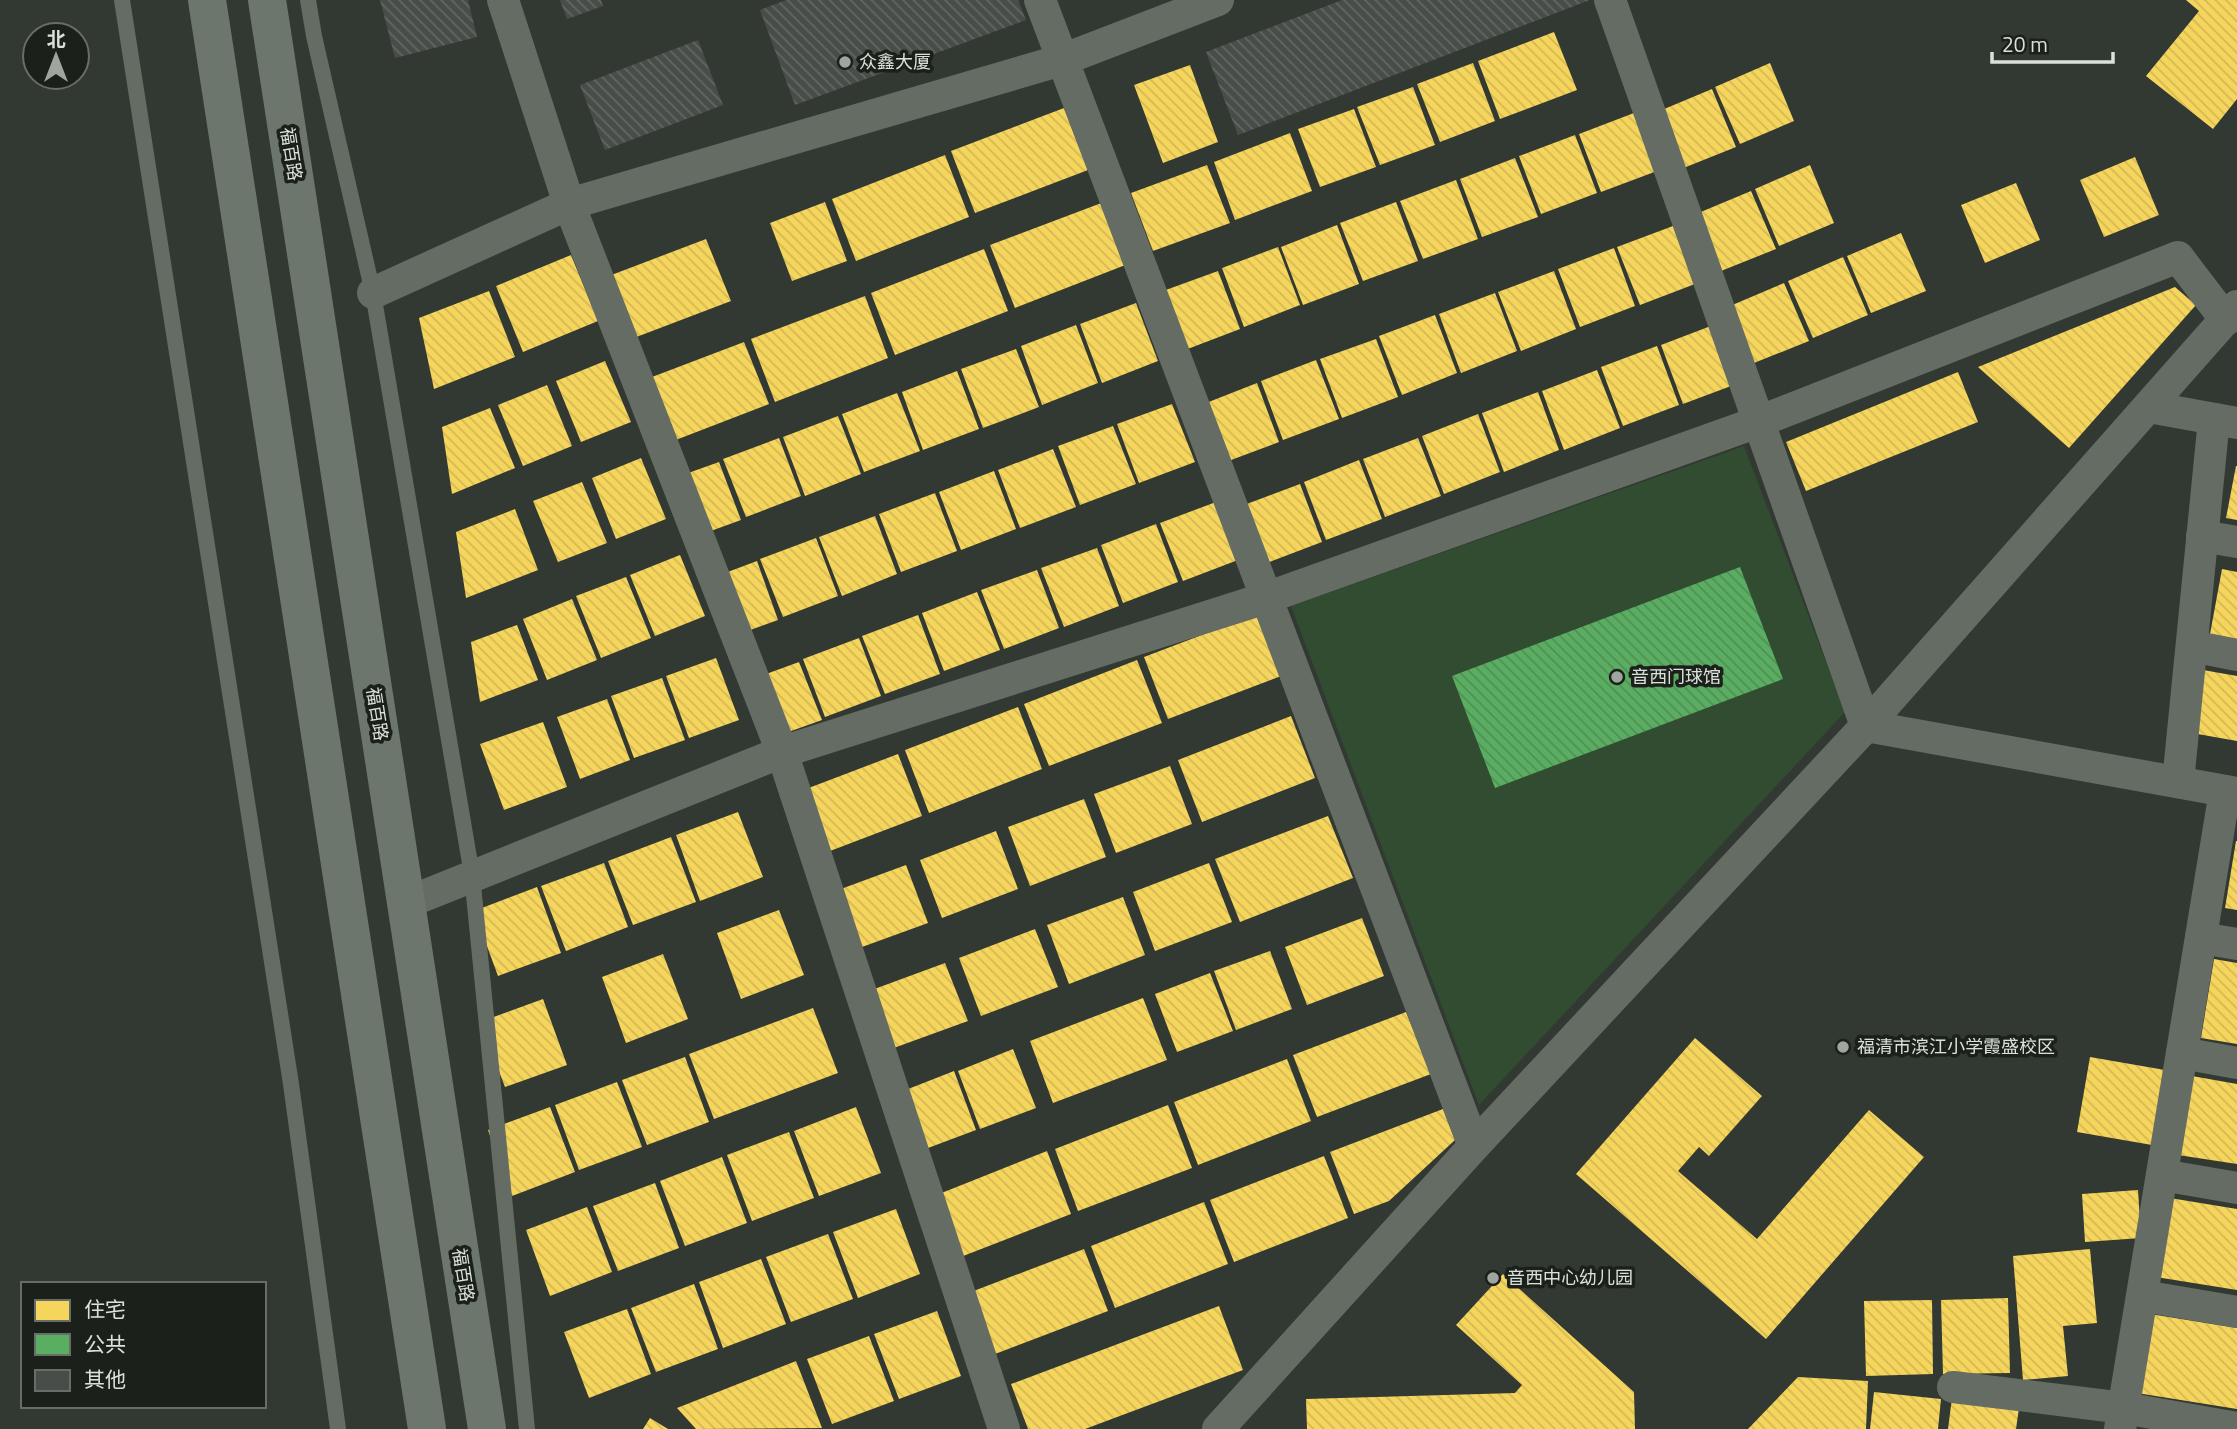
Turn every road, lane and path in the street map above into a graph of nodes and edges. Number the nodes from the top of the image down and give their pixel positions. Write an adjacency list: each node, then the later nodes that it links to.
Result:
1 (122, 0): 39 (lane)
2 (207, 0): 40 (main road)
3 (267, 0): 26 (main road, 福百路)
4 (309, 0): 11 (lane)
5 (503, 0): 10 (street)
6 (1040, 0): 9 (street)
7 (1218, 0): 9 (street)
8 (1610, 0): 15 (street)
9 (1062, 60): 10 (street); 18 (street)
10 (569, 204): 11 (street); 22 (street)
11 (373, 293): 25 (lane)
12 (2232, 313): 13 (street); 15 (street)
13 (2149, 407): 14 (street); 21 (street)
14 (2226, 421): 16 (street)
15 (1758, 422): 18 (street); 21 (street)
16 (2202, 536): 17 (street); 19 (street)
17 (2237, 542)
18 (1266, 598): 22 (street); 31 (street)
19 (2192, 646): 20 (street); 23 (street)
20 (2237, 655)
21 (1866, 726): 23 (street); 31 (street)
22 (782, 752): 25 (street); 43 (street)
23 (2178, 782): 24 (street)
24 (2231, 792): 27 (street)
25 (472, 875): 26 (street); 42 (lane)
26 (406, 903): 41 (main road, 福百路)
27 (2201, 938): 28 (street); 29 (street)
28 (2237, 944)
29 (2182, 1053): 30 (street); 32 (street)
30 (2237, 1063)
31 (1474, 1146): 44 (street)
32 (2162, 1175): 33 (street); 34 (street)
33 (2237, 1188)
34 (2143, 1296): 35 (street); 37 (street)
35 (2237, 1312)
36 (1953, 1387): 37 (street)
37 (2122, 1419): 38 (street)
38 (2237, 1428)
39 (338, 1429)
40 (427, 1429)
41 (487, 1429)
42 (527, 1429)
43 (1004, 1429)
44 (1218, 1429)

